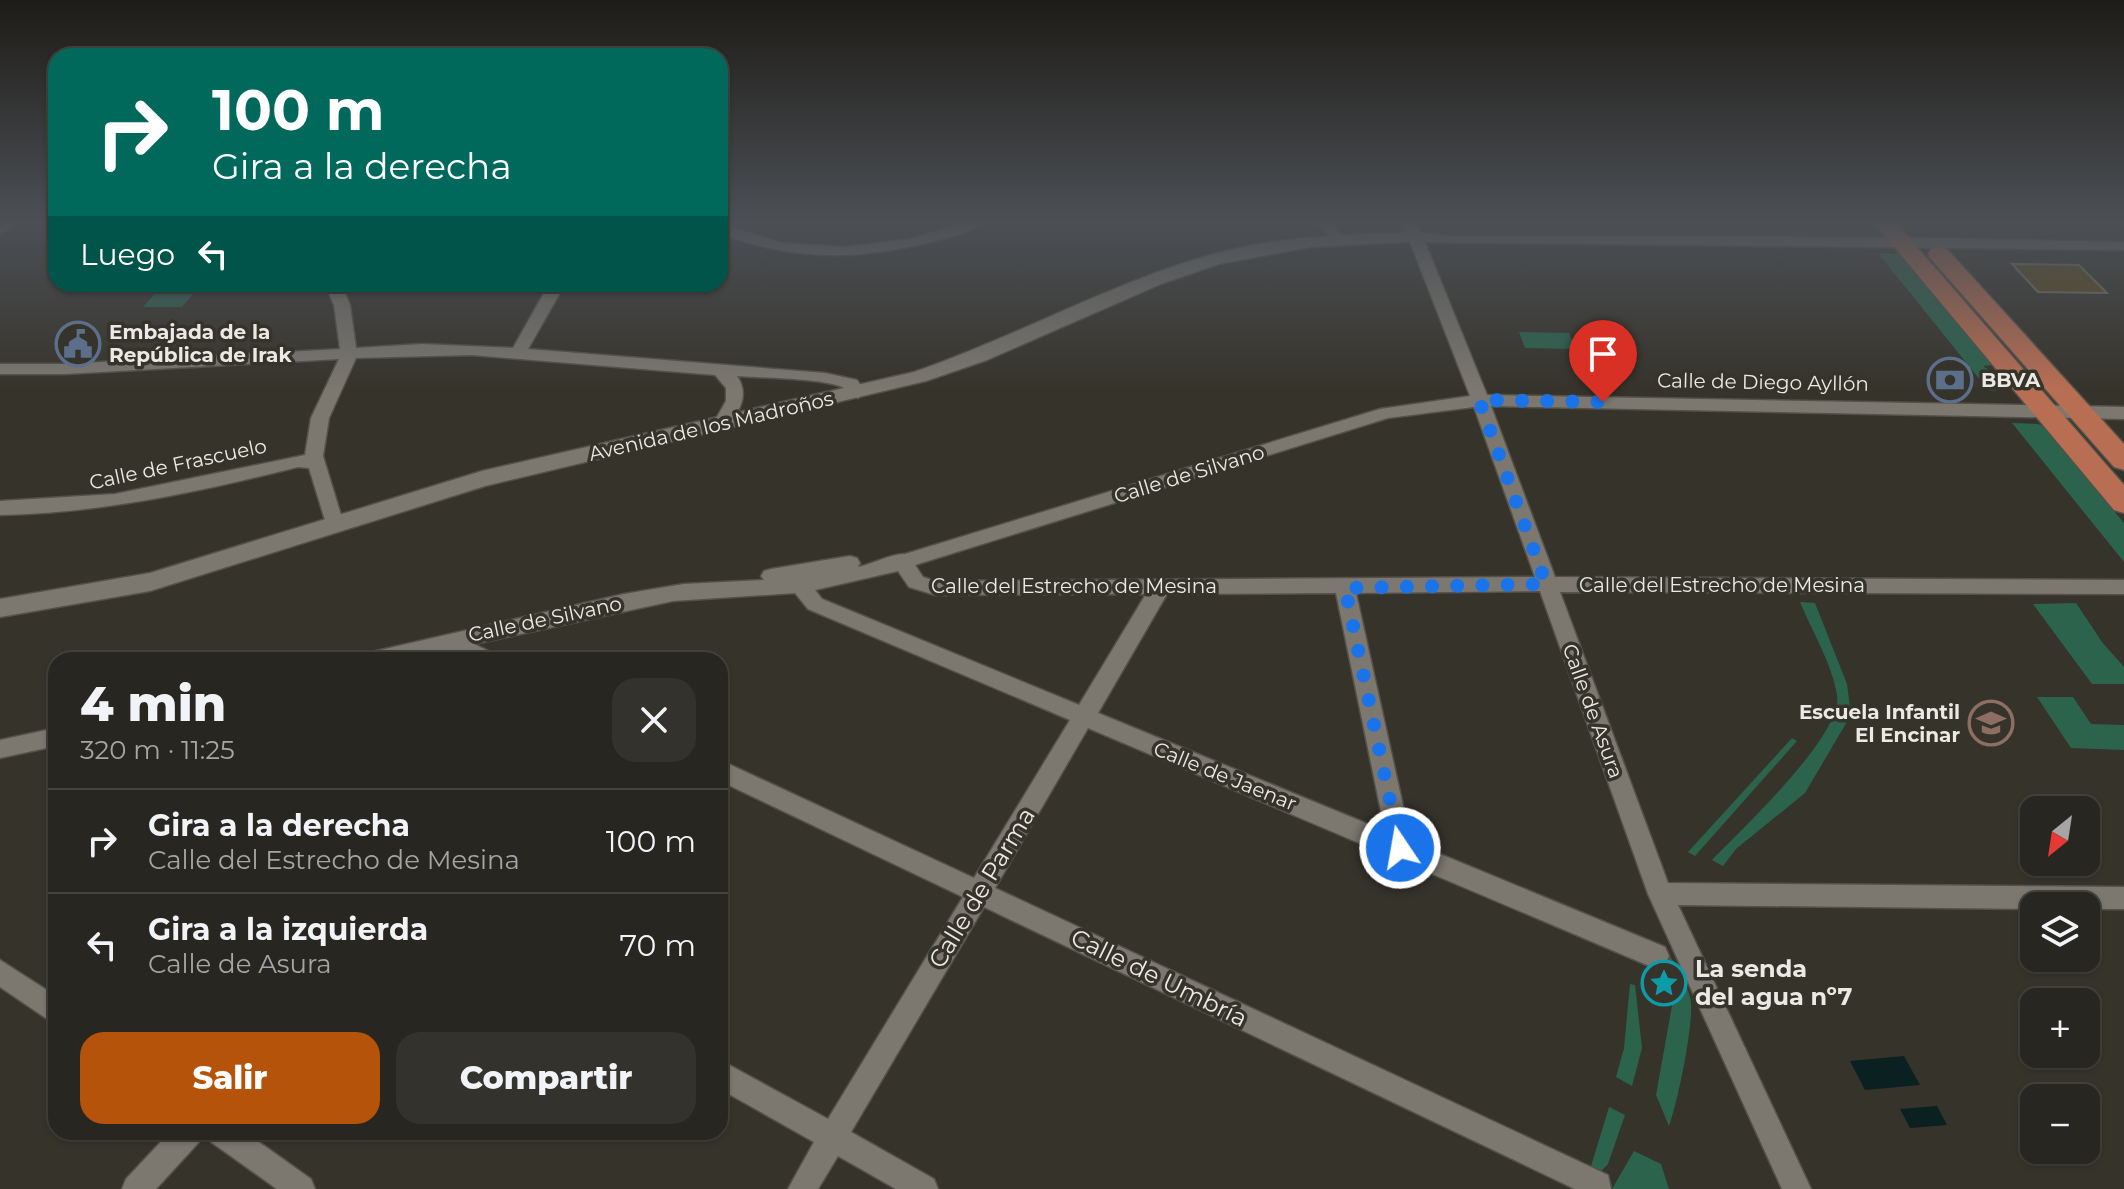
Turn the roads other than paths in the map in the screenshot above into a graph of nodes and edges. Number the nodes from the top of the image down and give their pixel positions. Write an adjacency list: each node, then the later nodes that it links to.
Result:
1 (1159, 279): 11 (street, Avenida de los Madroños)
2 (1432, 279): 12 (street, Calle de Asura)
3 (1943, 279): 13 (main road)
4 (1962, 279): 14 (main road)
5 (336, 292): 8 (street)
6 (552, 292): 7 (street)
7 (518, 353): 8 (street); 10 (street)
8 (349, 354): 9 (street); 18 (street)
9 (0, 369)
10 (719, 369): 11 (street); 16 (street)
11 (858, 393): 16 (street, Avenida de los Madroños)
12 (1479, 400): 13 (street, Calle de Diego Ayllón); 22 (street, Calle de Silvano); 24 (street, Calle de Asura)
13 (2046, 411): 14 (street, Calle de Diego Ayllón); 19 (main road)
14 (2082, 412): 15 (street, Calle de Diego Ayllón); 17 (main road)
15 (2124, 413)
16 (722, 424): 21 (street, Avenida de los Madroños)
17 (2124, 461)
18 (316, 462): 20 (street, Calle de Frascuelo); 21 (street)
19 (2124, 503)
20 (0, 508)
21 (335, 525): 28 (street, Avenida de los Madroños)
22 (901, 560): 23 (street, Calle de Silvano); 25 (street, Calle del Estrecho de Mesina)
23 (811, 576): 29 (street, Calle de Silvano); 32 (street, Calle de Jaenar)
24 (1546, 584): 26 (street, Calle del Estrecho de Mesina); 27 (street, Calle del Estrecho de Mesina); 38 (street, Calle de Asura)
25 (1161, 587): 27 (street, Calle del Estrecho de Mesina); 32 (street, Calle de Parma)
26 (2124, 587)
27 (1345, 588): 36 (street)
28 (0, 608)
29 (446, 641): 30 (street, Calle de Silvano); 31 (street)
30 (402, 652)
31 (470, 652)
32 (1082, 718): 36 (street, Calle de Jaenar); 37 (street, Calle de Parma)
33 (48, 739): 34 (street)
34 (0, 749)
35 (728, 774): 37 (street, Calle de Umbría)
36 (1400, 848): 40 (street, Calle de Jaenar)
37 (979, 892): 44 (street, Calle de Parma); 47 (street, Calle de Umbría)
38 (1660, 894): 39 (street); 52 (street, Calle de Asura)
39 (2124, 898)
40 (1656, 956)
41 (0, 972): 42 (street)
42 (48, 1006)
43 (728, 1079): 44 (street)
44 (834, 1139): 50 (street, Calle de Parma); 51 (street)
45 (182, 1140): 48 (street)
46 (232, 1140): 49 (street)
47 (1598, 1185)
48 (136, 1189)
49 (301, 1189)
50 (802, 1189)
51 (924, 1189)
52 (1797, 1189)

